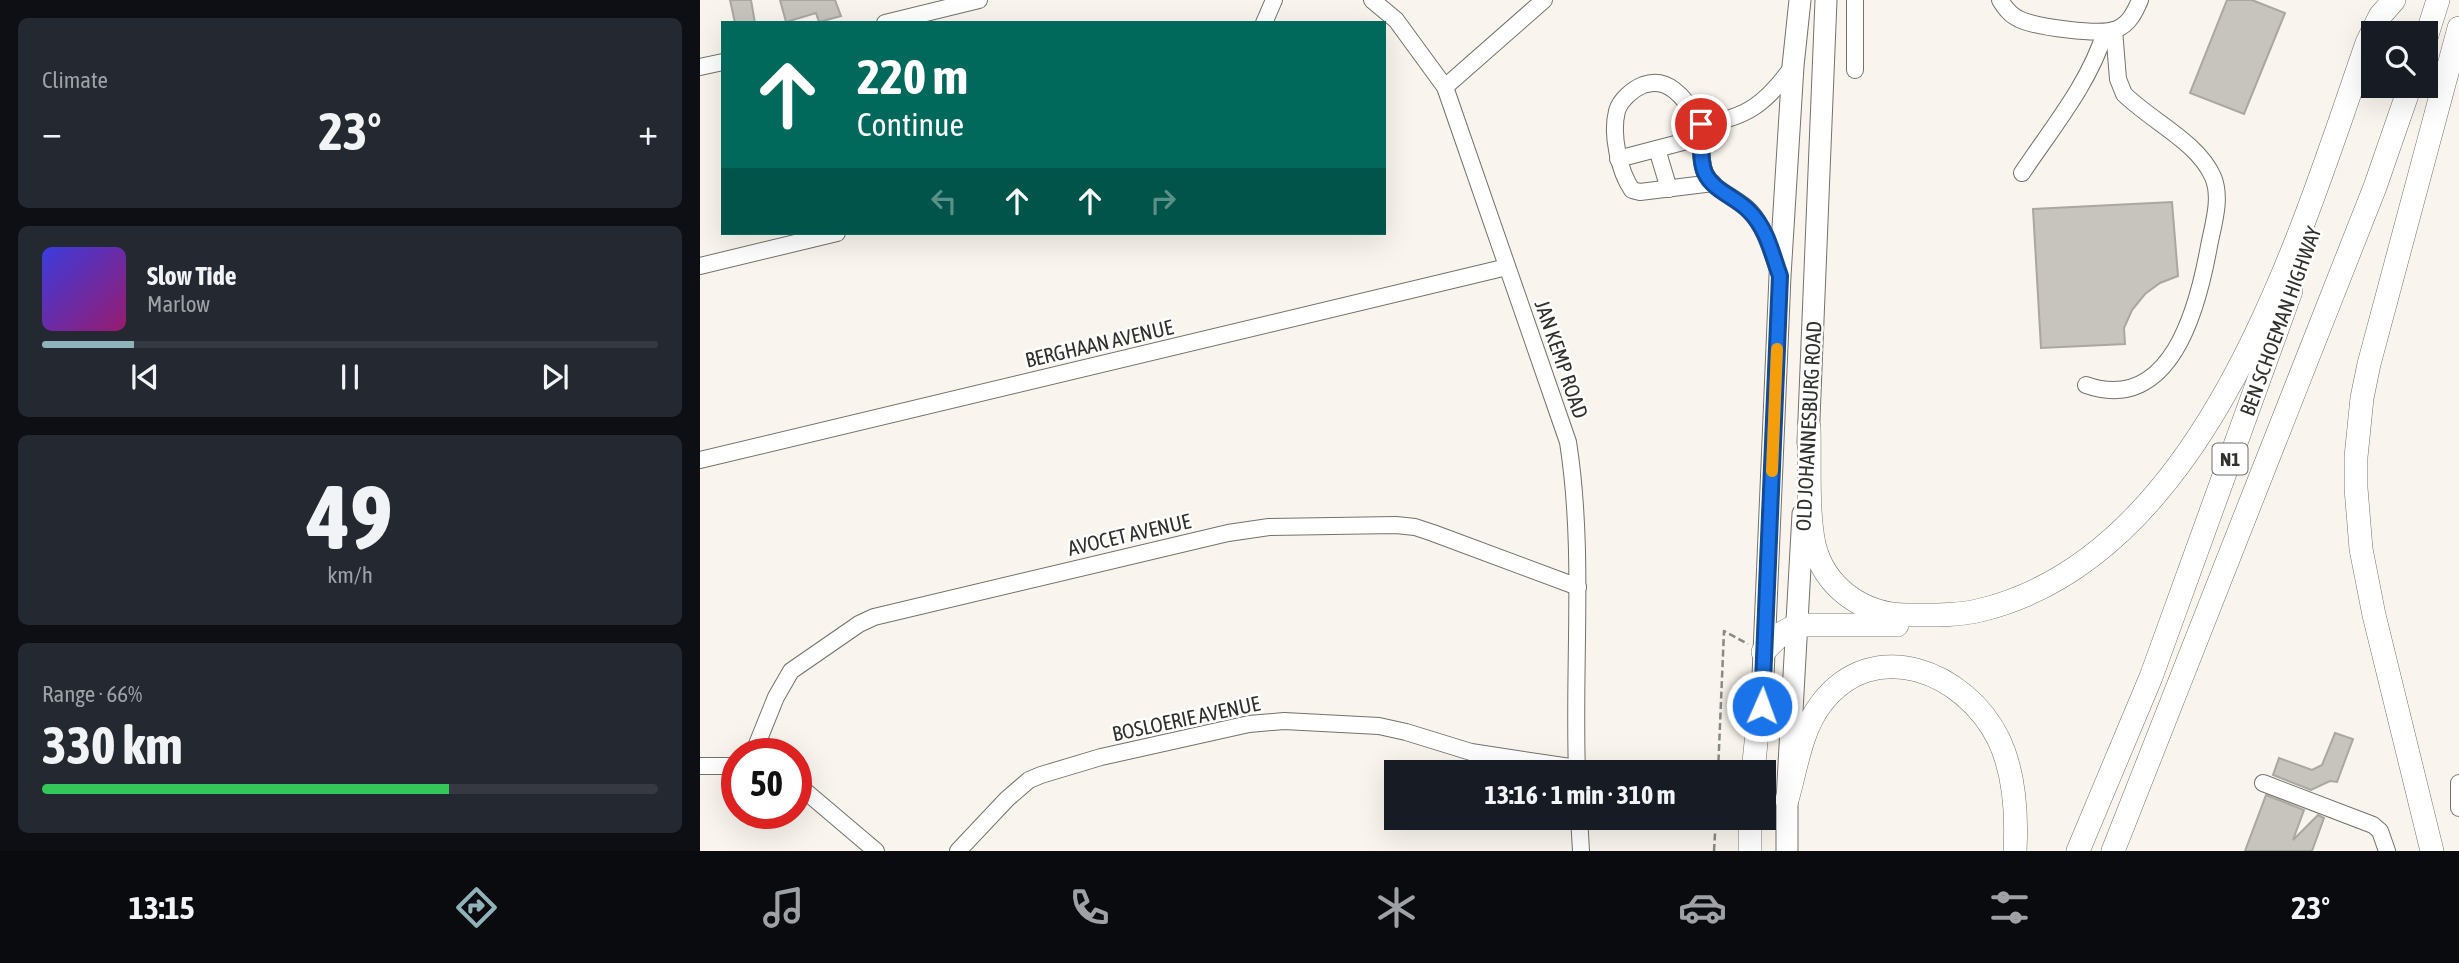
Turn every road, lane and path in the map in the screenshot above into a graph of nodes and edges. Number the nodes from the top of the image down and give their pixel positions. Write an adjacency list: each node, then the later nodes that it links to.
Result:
1 (979, 0): 12 (street)
2 (1274, 0): 13 (street)
3 (1372, 0): 22 (street, JAN KEMP ROAD)
4 (1544, 0): 22 (street)
5 (1800, 0): 19 (main road, OLD JOHANNESBURG ROAD)
6 (1826, 0): 36 (main road, OLD JOHANNESBURG ROAD)
7 (1854, 0): 21 (street)
8 (2000, 0): 17 (street)
9 (2140, 0): 17 (street)
10 (2395, 0): 14 (highway); 39 (highway)
11 (2438, 0): 15 (highway)
12 (893, 21)
13 (1265, 21)
14 (2388, 21)
15 (2431, 21)
16 (2459, 28): 71 (highway)
17 (2110, 31): 28 (street); 35 (street)
18 (721, 62): 20 (street)
19 (1793, 66): 25 (street); 34 (main road, OLD JOHANNESBURG ROAD)
20 (700, 67)
21 (1855, 70)
22 (1445, 87): 33 (street, JAN KEMP ROAD)
23 (2361, 97): 68 (highway, BEN SCHOEMAN HIGHWAY / N1)
24 (2406, 98): 69 (highway, BEN SCHOEMAN HIGHWAY / N1)
25 (1702, 131): 26 (street); 27 (street); 29 (street)
26 (1657, 149): 27 (street); 30 (street)
27 (1618, 159): 30 (street)
28 (2022, 173)
29 (1713, 183): 30 (street); 34 (street)
30 (1670, 189)
31 (828, 235): 32 (street)
32 (700, 265)
33 (1507, 267): 37 (street, BERGHAAN AVENUE); 38 (street, JAN KEMP ROAD)
34 (1780, 276): 41 (main road, OLD JOHANNESBURG ROAD)
35 (2086, 385)
36 (1809, 427): 39 (highway); 40 (main road, OLD JOHANNESBURG ROAD)
37 (700, 460)
38 (1577, 587): 43 (street, AVOCET AVENUE); 45 (street, JAN KEMP ROAD)
39 (1979, 611): 40 (highway)
40 (1797, 625): 41 (highway); 54 (main road, OLD JOHANNESBURG ROAD)
41 (1763, 652): 42 (main road, OLD JOHANNESBURG ROAD); 46 (path)
42 (1762, 684): 47 (highway); 48 (main road, OLD JOHANNESBURG ROAD)
43 (759, 738)
44 (1518, 760): 61 (street, BOSLOERIE AVENUE)
45 (1577, 760)
46 (1719, 760)
47 (1754, 760)
48 (1760, 760)
49 (700, 766): 50 (street)
50 (721, 766)
51 (2263, 783): 70 (street)
52 (2459, 783): 55 (street)
53 (812, 797): 60 (street)
54 (1787, 800): 66 (main road, OLD JOHANNESBURG ROAD); 67 (highway)
55 (2459, 808)
56 (1580, 830): 62 (street)
57 (1715, 830): 63 (path)
58 (1750, 830): 64 (highway)
59 (1760, 830): 65 (main road)
60 (876, 851)
61 (958, 851)
62 (1581, 851)
63 (1714, 851)
64 (1750, 851)
65 (1759, 851)
66 (1787, 851)
67 (2015, 851)
68 (2078, 851)
69 (2113, 851)
70 (2387, 851)
71 (2432, 851)

